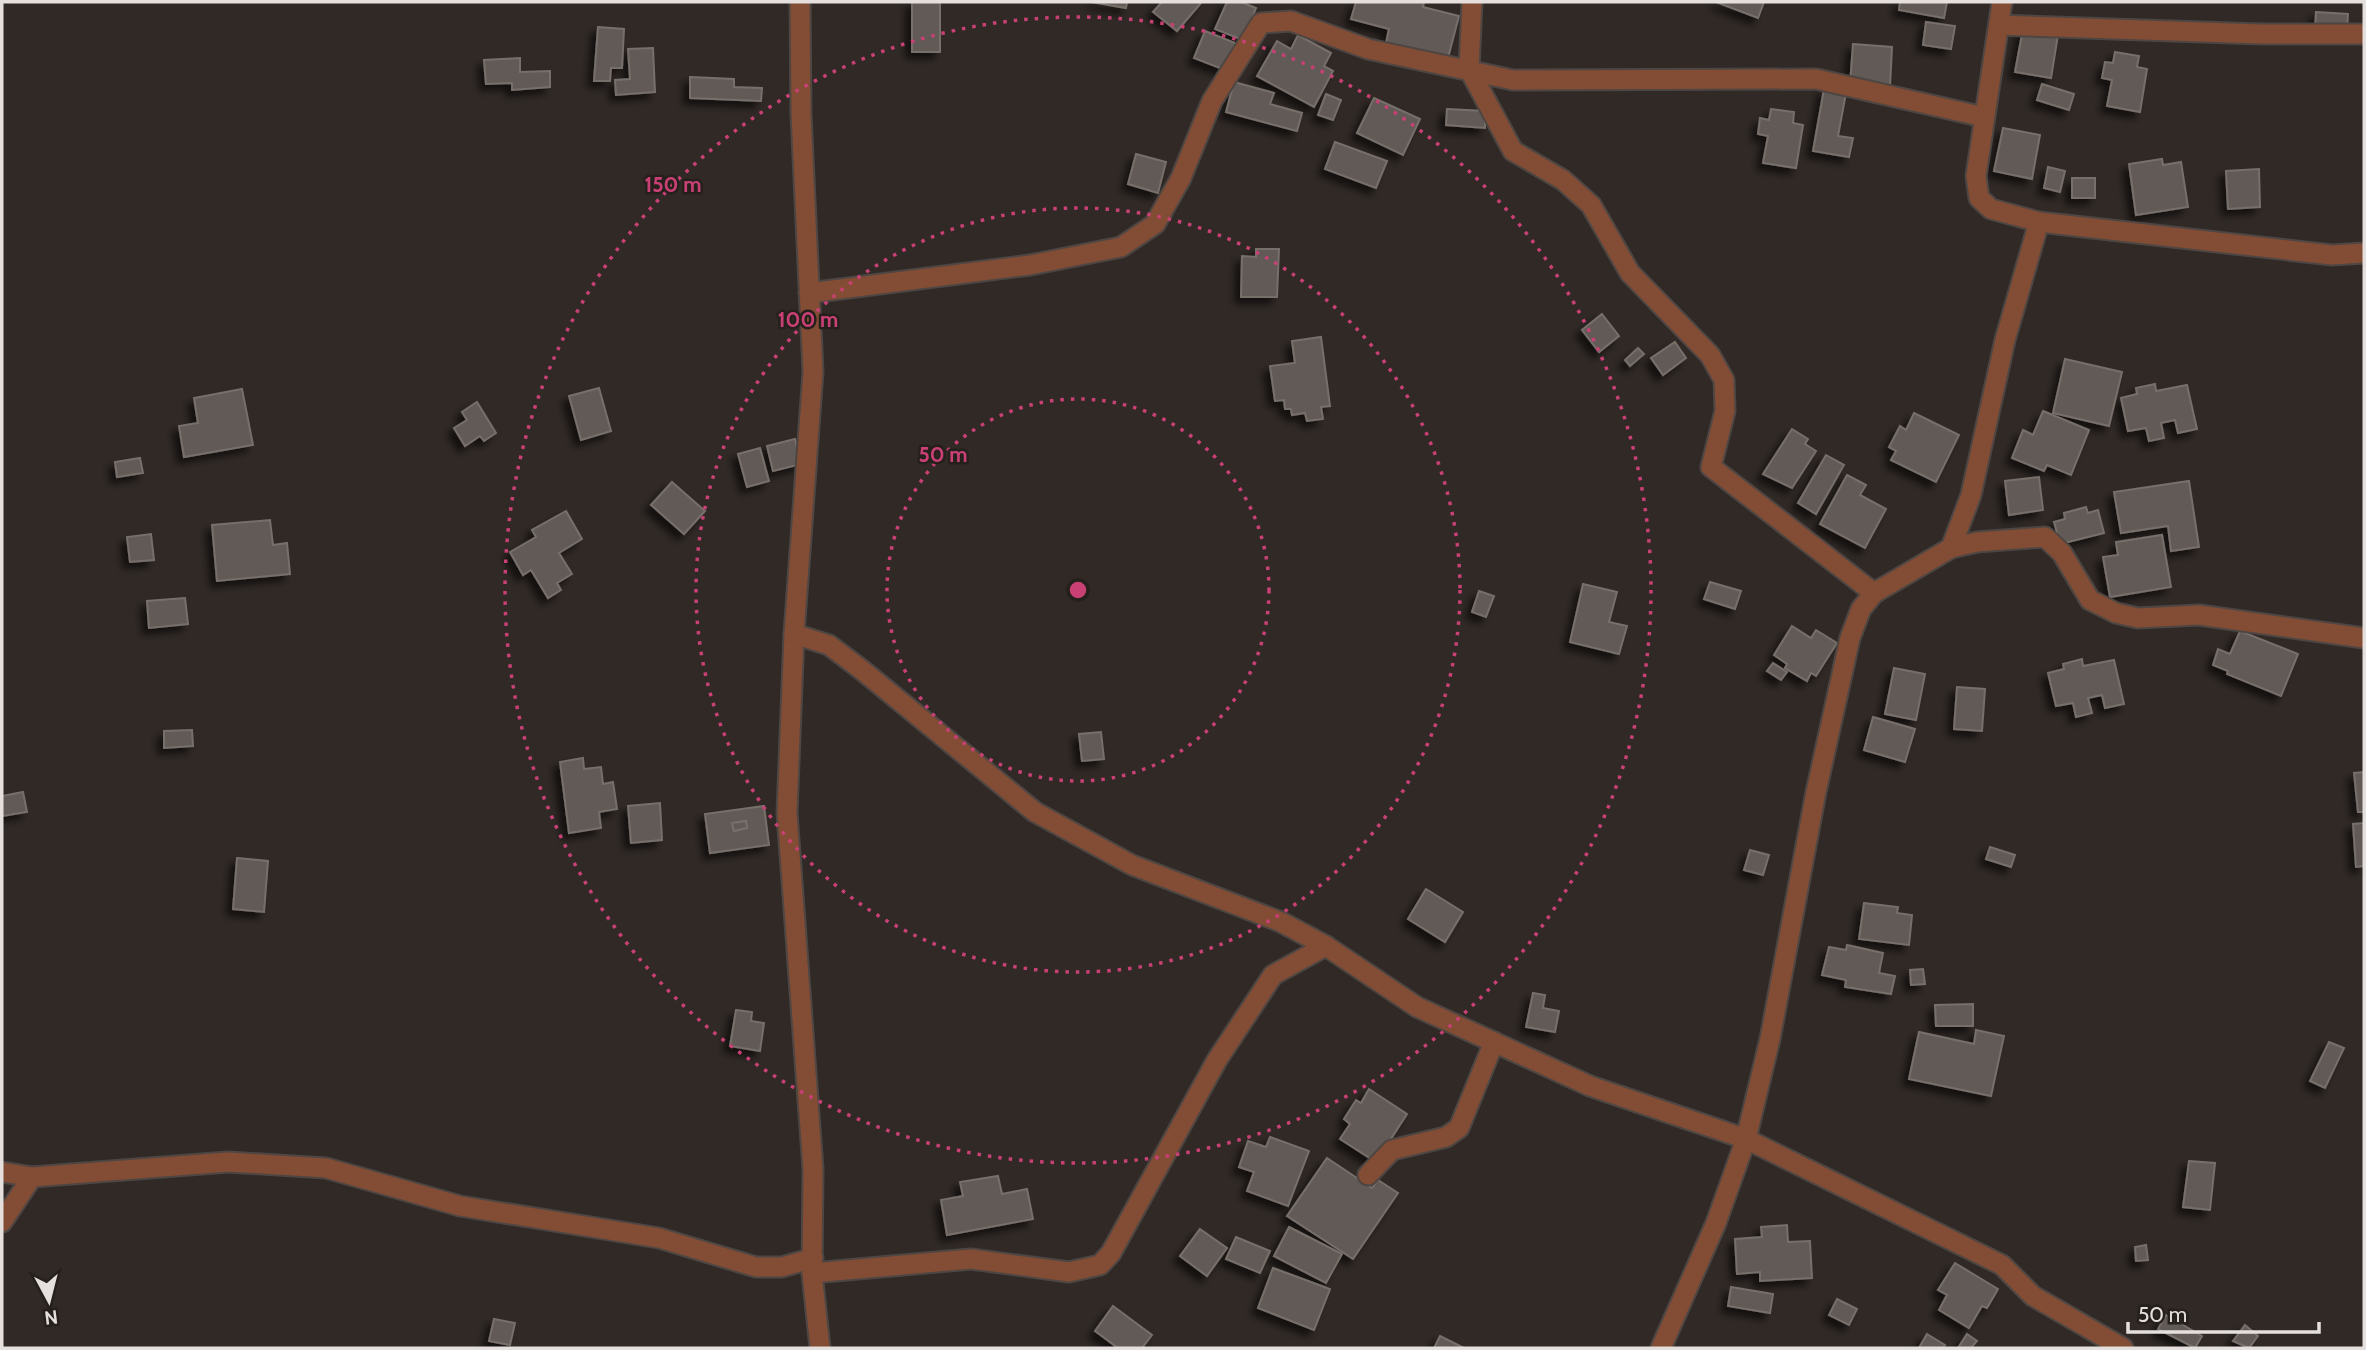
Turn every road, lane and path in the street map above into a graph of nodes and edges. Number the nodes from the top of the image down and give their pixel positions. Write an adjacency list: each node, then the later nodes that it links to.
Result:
1 (800, 2): 10 (street)
2 (1472, 2): 6 (street)
3 (2002, 2): 4 (street)
4 (1999, 24): 5 (street); 7 (street)
5 (2364, 34)
6 (1469, 69): 7 (street); 10 (street); 12 (street)
7 (1984, 117): 8 (street)
8 (2039, 222): 9 (street); 11 (street)
9 (2364, 253)
10 (809, 293): 13 (street)
11 (1951, 548): 12 (street); 14 (street)
12 (1874, 593): 17 (street)
13 (794, 634): 15 (street); 22 (street)
14 (2364, 638)
15 (1326, 946): 16 (street); 22 (street)
16 (1494, 1041): 17 (street); 19 (street)
17 (1746, 1139): 24 (street); 25 (street)
18 (2, 1172): 20 (street)
19 (1368, 1175)
20 (32, 1177): 21 (street); 22 (street)
21 (2, 1222)
22 (813, 1265): 23 (street)
23 (820, 1348)
24 (1661, 1348)
25 (2123, 1348)

